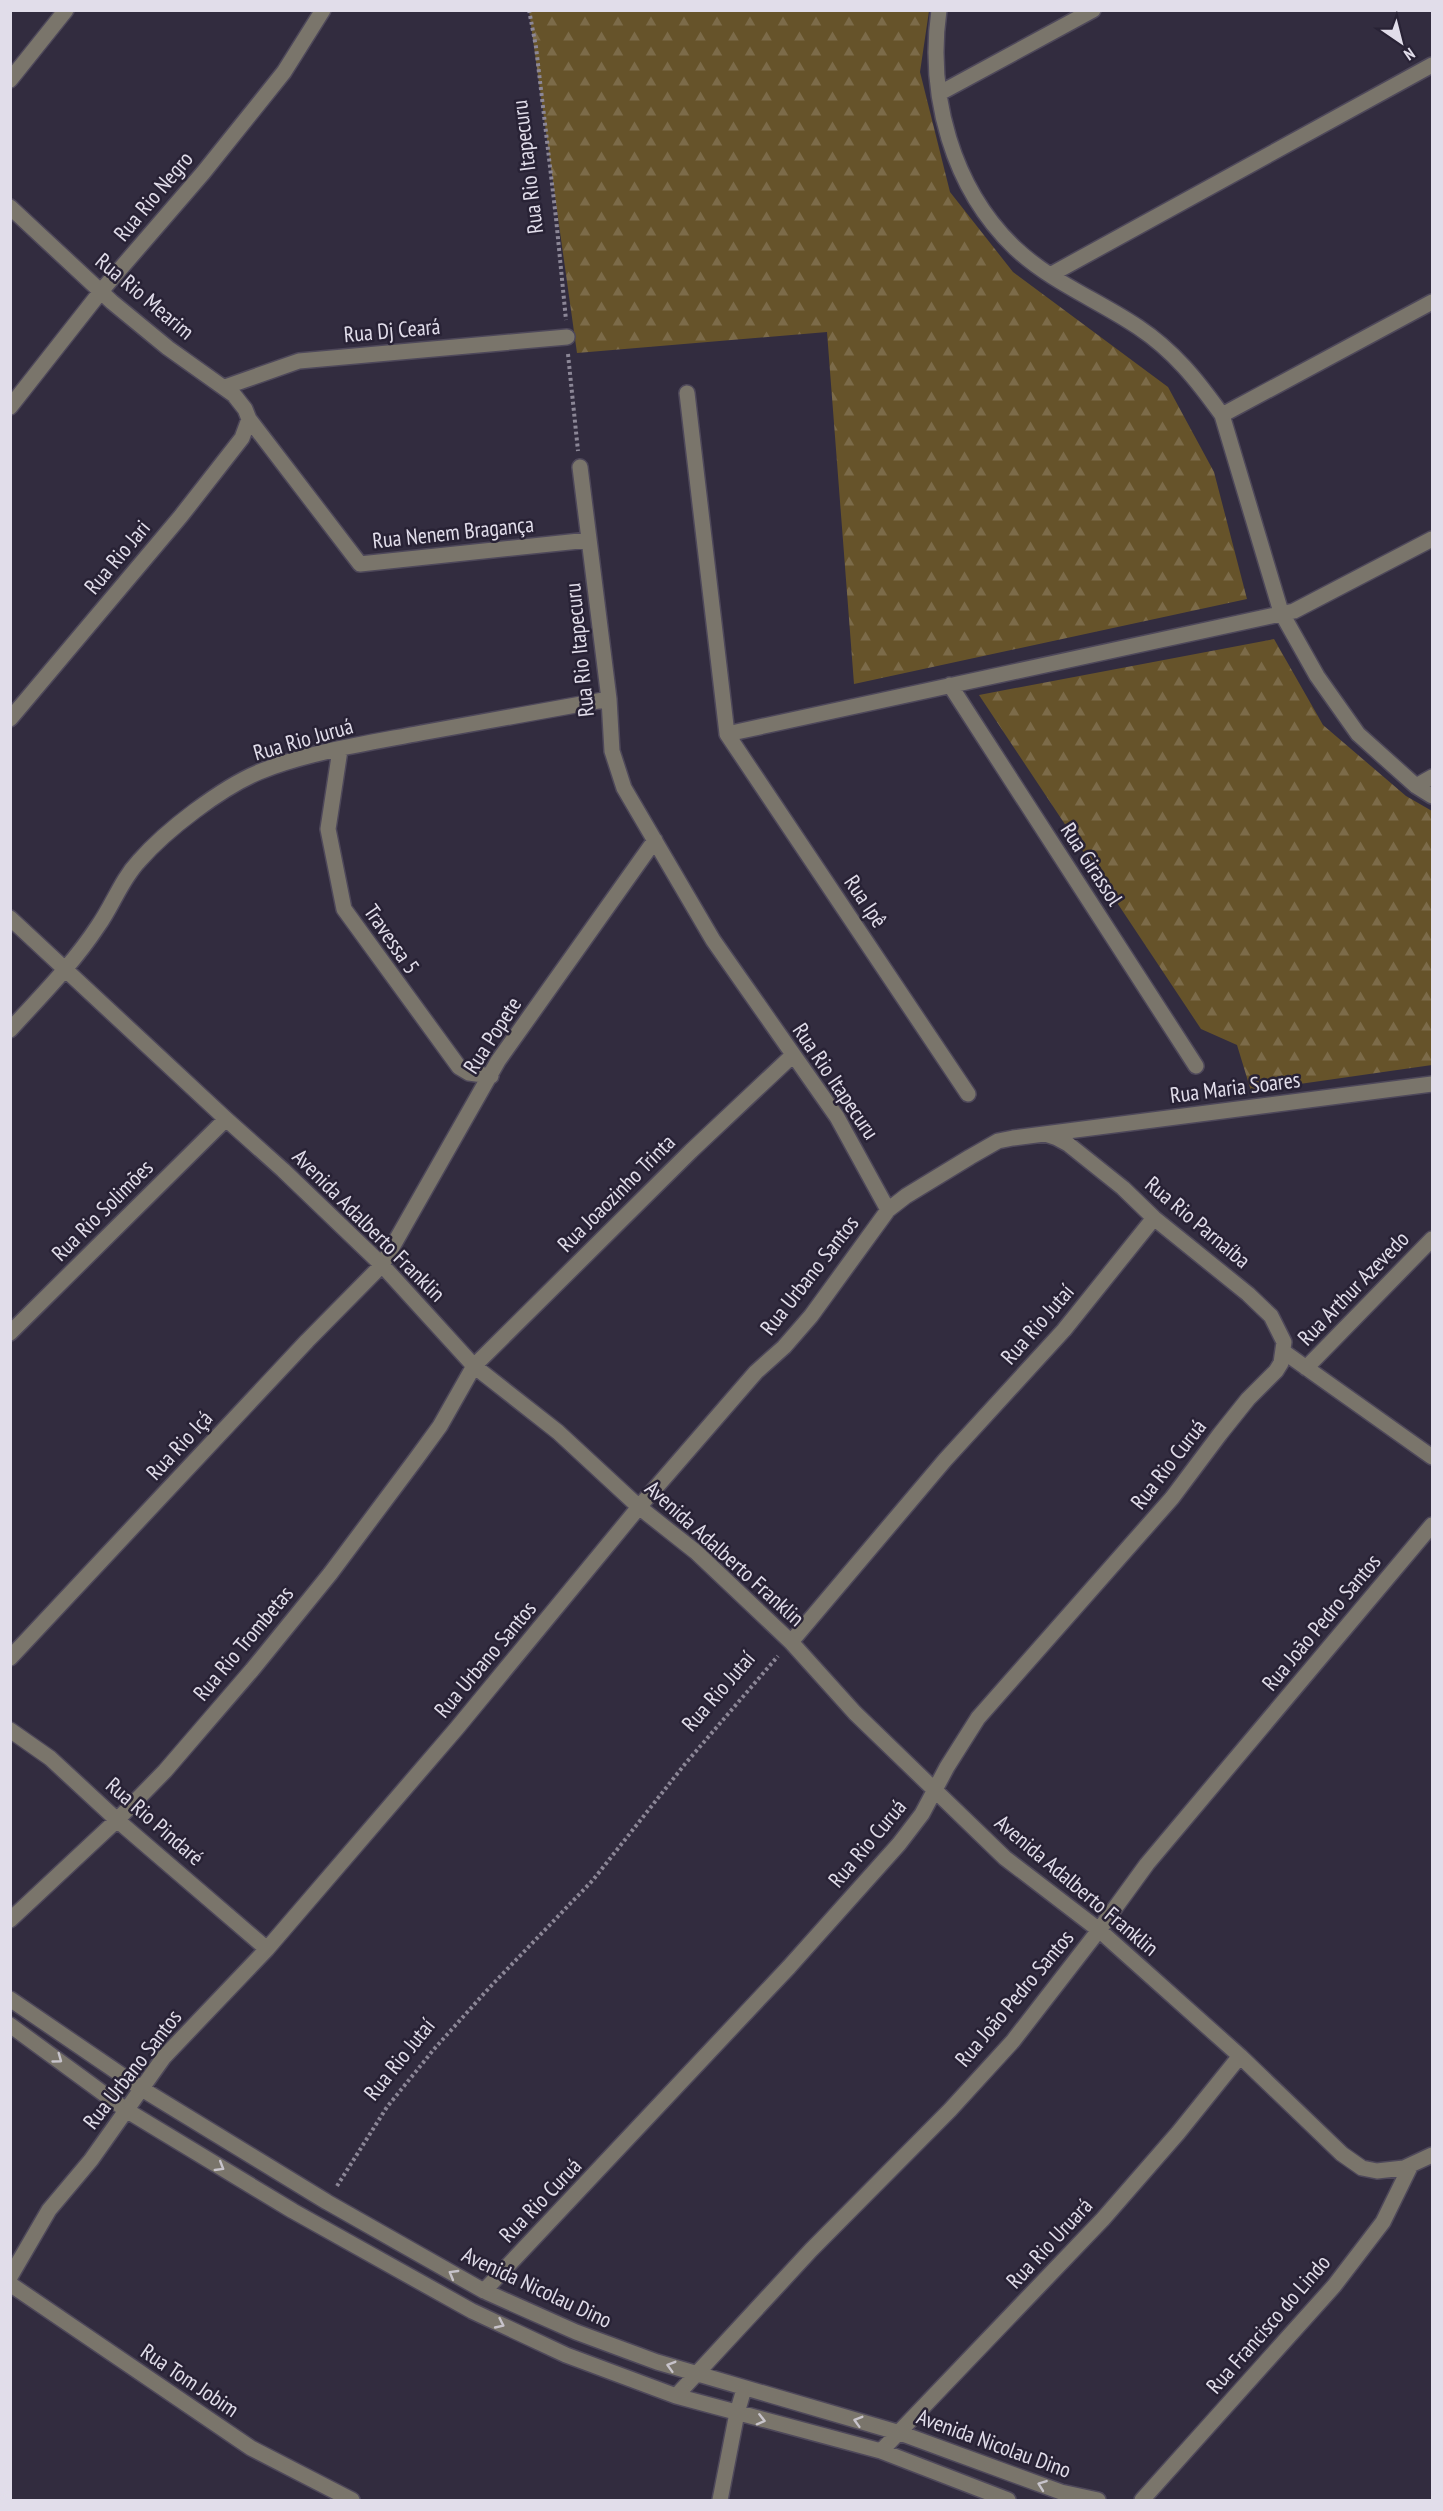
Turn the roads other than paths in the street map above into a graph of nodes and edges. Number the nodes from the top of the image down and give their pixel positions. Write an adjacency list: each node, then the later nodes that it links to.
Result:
1 (66, 10): 6 (street)
2 (322, 10): 10 (street, Rua Rio Negro)
3 (939, 10): 7 (street)
4 (1093, 10): 7 (street)
5 (1432, 64): 9 (street)
6 (10, 80)
7 (940, 93): 9 (street)
8 (10, 207): 10 (street, Rua Rio Mearim)
9 (1050, 275): 16 (street)
10 (102, 290): 13 (street, Rua Rio Mearim); 15 (street, Rua Rio Negro)
11 (1432, 302): 16 (street)
12 (567, 337): 13 (street, Rua Dj Ceará)
13 (225, 387): 17 (street, Rua Rio Mearim)
14 (687, 393): 25 (street)
15 (10, 407)
16 (1222, 416): 21 (street)
17 (249, 419): 20 (street, Rua Nenem Bragança); 24 (street, Rua Rio Jari)
18 (580, 467): 20 (street, Rua Rio Itapecuru)
19 (1432, 539): 21 (street)
20 (589, 540): 23 (street, Rua Rio Itapecuru)
21 (1281, 612): 22 (street); 28 (street)
22 (950, 686): 25 (street); 35 (street, Rua Girassol)
23 (609, 699): 26 (street, Rua Rio Juruá); 30 (street, Rua Rio Itapecuru)
24 (10, 719)
25 (727, 734): 38 (street, Rua Ipê)
26 (340, 750): 32 (street, Rua Rio Juruá); 36 (street, Travessa 5)
27 (1432, 777): 28 (street)
28 (1416, 786): 29 (street)
29 (1432, 796)
30 (655, 840): 34 (street, Rua Rio Itapecuru); 36 (street, Rua Popete)
31 (10, 918): 32 (street, Avenida Adalberto Franklin)
32 (65, 969): 33 (street, Rua Rio Juruá); 39 (street, Avenida Adalberto Franklin)
33 (10, 1030)
34 (793, 1055): 41 (street, Rua Rio Itapecuru); 47 (street, Rua Joaozinho Trinta)
35 (1196, 1066)
36 (491, 1076): 44 (street, Rua Popete)
37 (1432, 1084): 40 (street, Rua Maria Soares)
38 (968, 1094)
39 (226, 1119): 44 (street, Avenida Adalberto Franklin); 45 (street, Rua Rio Solimões)
40 (1043, 1134): 41 (street, Rua Urbano Santos); 42 (street, Rua Rio Parnaíba)
41 (888, 1210): 50 (street, Rua Urbano Santos)
42 (1154, 1218): 46 (street, Rua Rio Parnaíba); 52 (street, Rua Rio Jutaí)
43 (1432, 1239): 48 (street, Rua Arthur Azevedo)
44 (382, 1265): 47 (street, Avenida Adalberto Franklin); 53 (street, Rua Rio Içá)
45 (10, 1333)
46 (1284, 1352): 48 (street); 55 (street, Rua Rio Curuá)
47 (474, 1366): 50 (street, Avenida Adalberto Franklin); 56 (street, Rua Rio Trombetas)
48 (1306, 1368): 49 (street)
49 (1432, 1457)
50 (639, 1507): 52 (street, Avenida Adalberto Franklin); 59 (street, Rua Urbano Santos)
51 (1432, 1525): 58 (street, Rua João Pedro Santos)
52 (791, 1642): 55 (street, Avenida Adalberto Franklin)
53 (10, 1658)
54 (10, 1730): 56 (street, Rua Rio Pindaré)
55 (934, 1790): 58 (street, Avenida Adalberto Franklin); 69 (street, Rua Rio Curuá)
56 (117, 1820): 57 (street, Rua Rio Trombetas); 59 (street, Rua Rio Pindaré)
57 (10, 1920)
58 (1099, 1930): 62 (street, Avenida Adalberto Franklin); 70 (street, Rua João Pedro Santos)
59 (267, 1949): 63 (street, Rua Urbano Santos)
60 (10, 1999): 63 (street, Avenida Nicolau Dino)
61 (10, 2025): 64 (street, Avenida Nicolau Dino, one-way to 64)
62 (1240, 2056): 66 (street, Avenida Adalberto Franklin); 74 (street, Rua Rio Uruará)
63 (142, 2089): 64 (street, Rua Urbano Santos); 69 (street, Avenida Nicolau Dino, one-way to 63)
64 (126, 2110): 67 (street, Rua Urbano Santos); 72 (street, Avenida Nicolau Dino, one-way to 72)
65 (1432, 2160): 66 (street, Avenida Adalberto Franklin)
66 (1411, 2165): 80 (street, Rua Francisco do Lindo)
67 (10, 2277)
68 (10, 2284): 76 (street, Rua Tom Jobim)
69 (484, 2291): 70 (street, Avenida Nicolau Dino, one-way to 69)
70 (697, 2374): 71 (street, Avenida Nicolau Dino); 72 (street, Rua João Pedro Santos)
71 (744, 2389): 73 (street); 74 (street, Avenida Nicolau Dino, one-way to 71)
72 (676, 2397): 73 (street, Avenida Nicolau Dino)
73 (737, 2413): 75 (street, Avenida Nicolau Dino, one-way to 75); 77 (street)
74 (900, 2433): 75 (street, Rua Rio Uruará); 79 (street, Avenida Nicolau Dino, one-way to 74)
75 (881, 2451): 78 (street, Avenida Nicolau Dino)
76 (352, 2500)
77 (720, 2500)
78 (1008, 2500)
79 (1098, 2500)
80 (1142, 2500)

